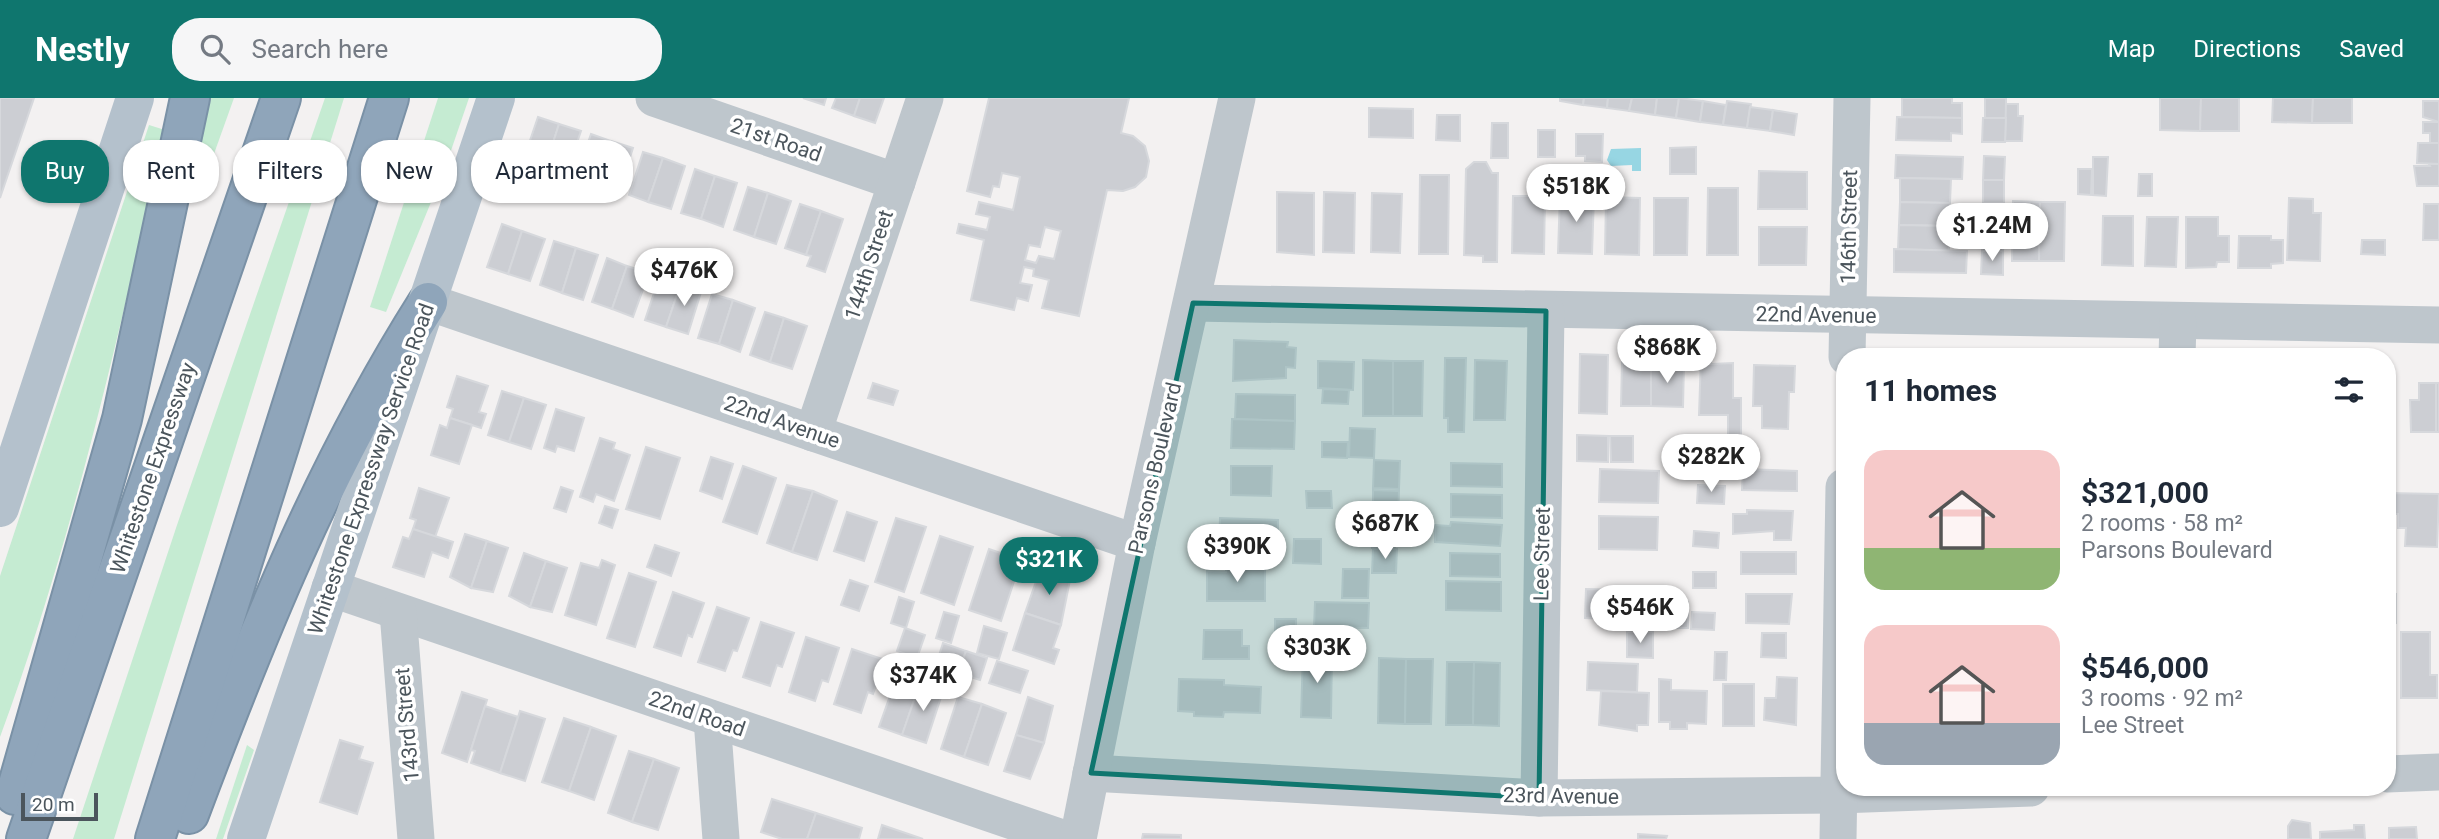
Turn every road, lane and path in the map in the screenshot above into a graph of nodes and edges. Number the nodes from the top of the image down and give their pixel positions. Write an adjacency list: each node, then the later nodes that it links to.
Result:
1 (135, 98): 19 (main road)
2 (190, 98): 30 (highway)
3 (281, 98): 31 (highway, Whitestone Expressway)
4 (388, 98): 32 (highway)
5 (496, 98): 11 (main road, Whitestone Expressway Service Road)
6 (654, 98): 10 (street, 21st Road)
7 (925, 98): 10 (street, 144th Street)
8 (1237, 98): 12 (street, Parsons Boulevard)
9 (1852, 98): 14 (street, 146th Street)
10 (897, 181): 18 (street, 144th Street)
11 (428, 302): 18 (street, 22nd Avenue); 21 (main road, Whitestone Expressway Service Road); 33 (highway)
12 (1193, 303): 13 (street, 22nd Avenue); 20 (street, Parsons Boulevard)
13 (1546, 311): 14 (street, 22nd Avenue); 29 (street, Lee Street)
14 (1848, 315): 16 (street, 22nd Avenue); 17 (street, 146th Street)
15 (2439, 325): 16 (street, 22nd Avenue)
16 (2177, 340)
17 (1847, 348)
18 (813, 433): 20 (street, 22nd Avenue)
19 (0, 508)
20 (1137, 543): 25 (street, Parsons Boulevard)
21 (330, 588): 22 (street, 22nd Road); 34 (main road, Whitestone Expressway Service Road)
22 (398, 612): 23 (street, 22nd Road); 35 (street, 143rd Street)
23 (712, 719): 36 (street); 37 (street, 22nd Road)
24 (2439, 772): 26 (street)
25 (1091, 773): 29 (street, 23rd Avenue); 38 (street, Parsons Boulevard)
26 (2396, 774)
27 (1836, 795): 29 (street, 23rd Avenue)
28 (1839, 796): 39 (street)
29 (1539, 798)
30 (2, 839)
31 (26, 839)
32 (155, 839)
33 (179, 839)
34 (246, 839)
35 (416, 839)
36 (721, 839)
37 (1065, 839)
38 (1078, 839)
39 (1838, 839)

